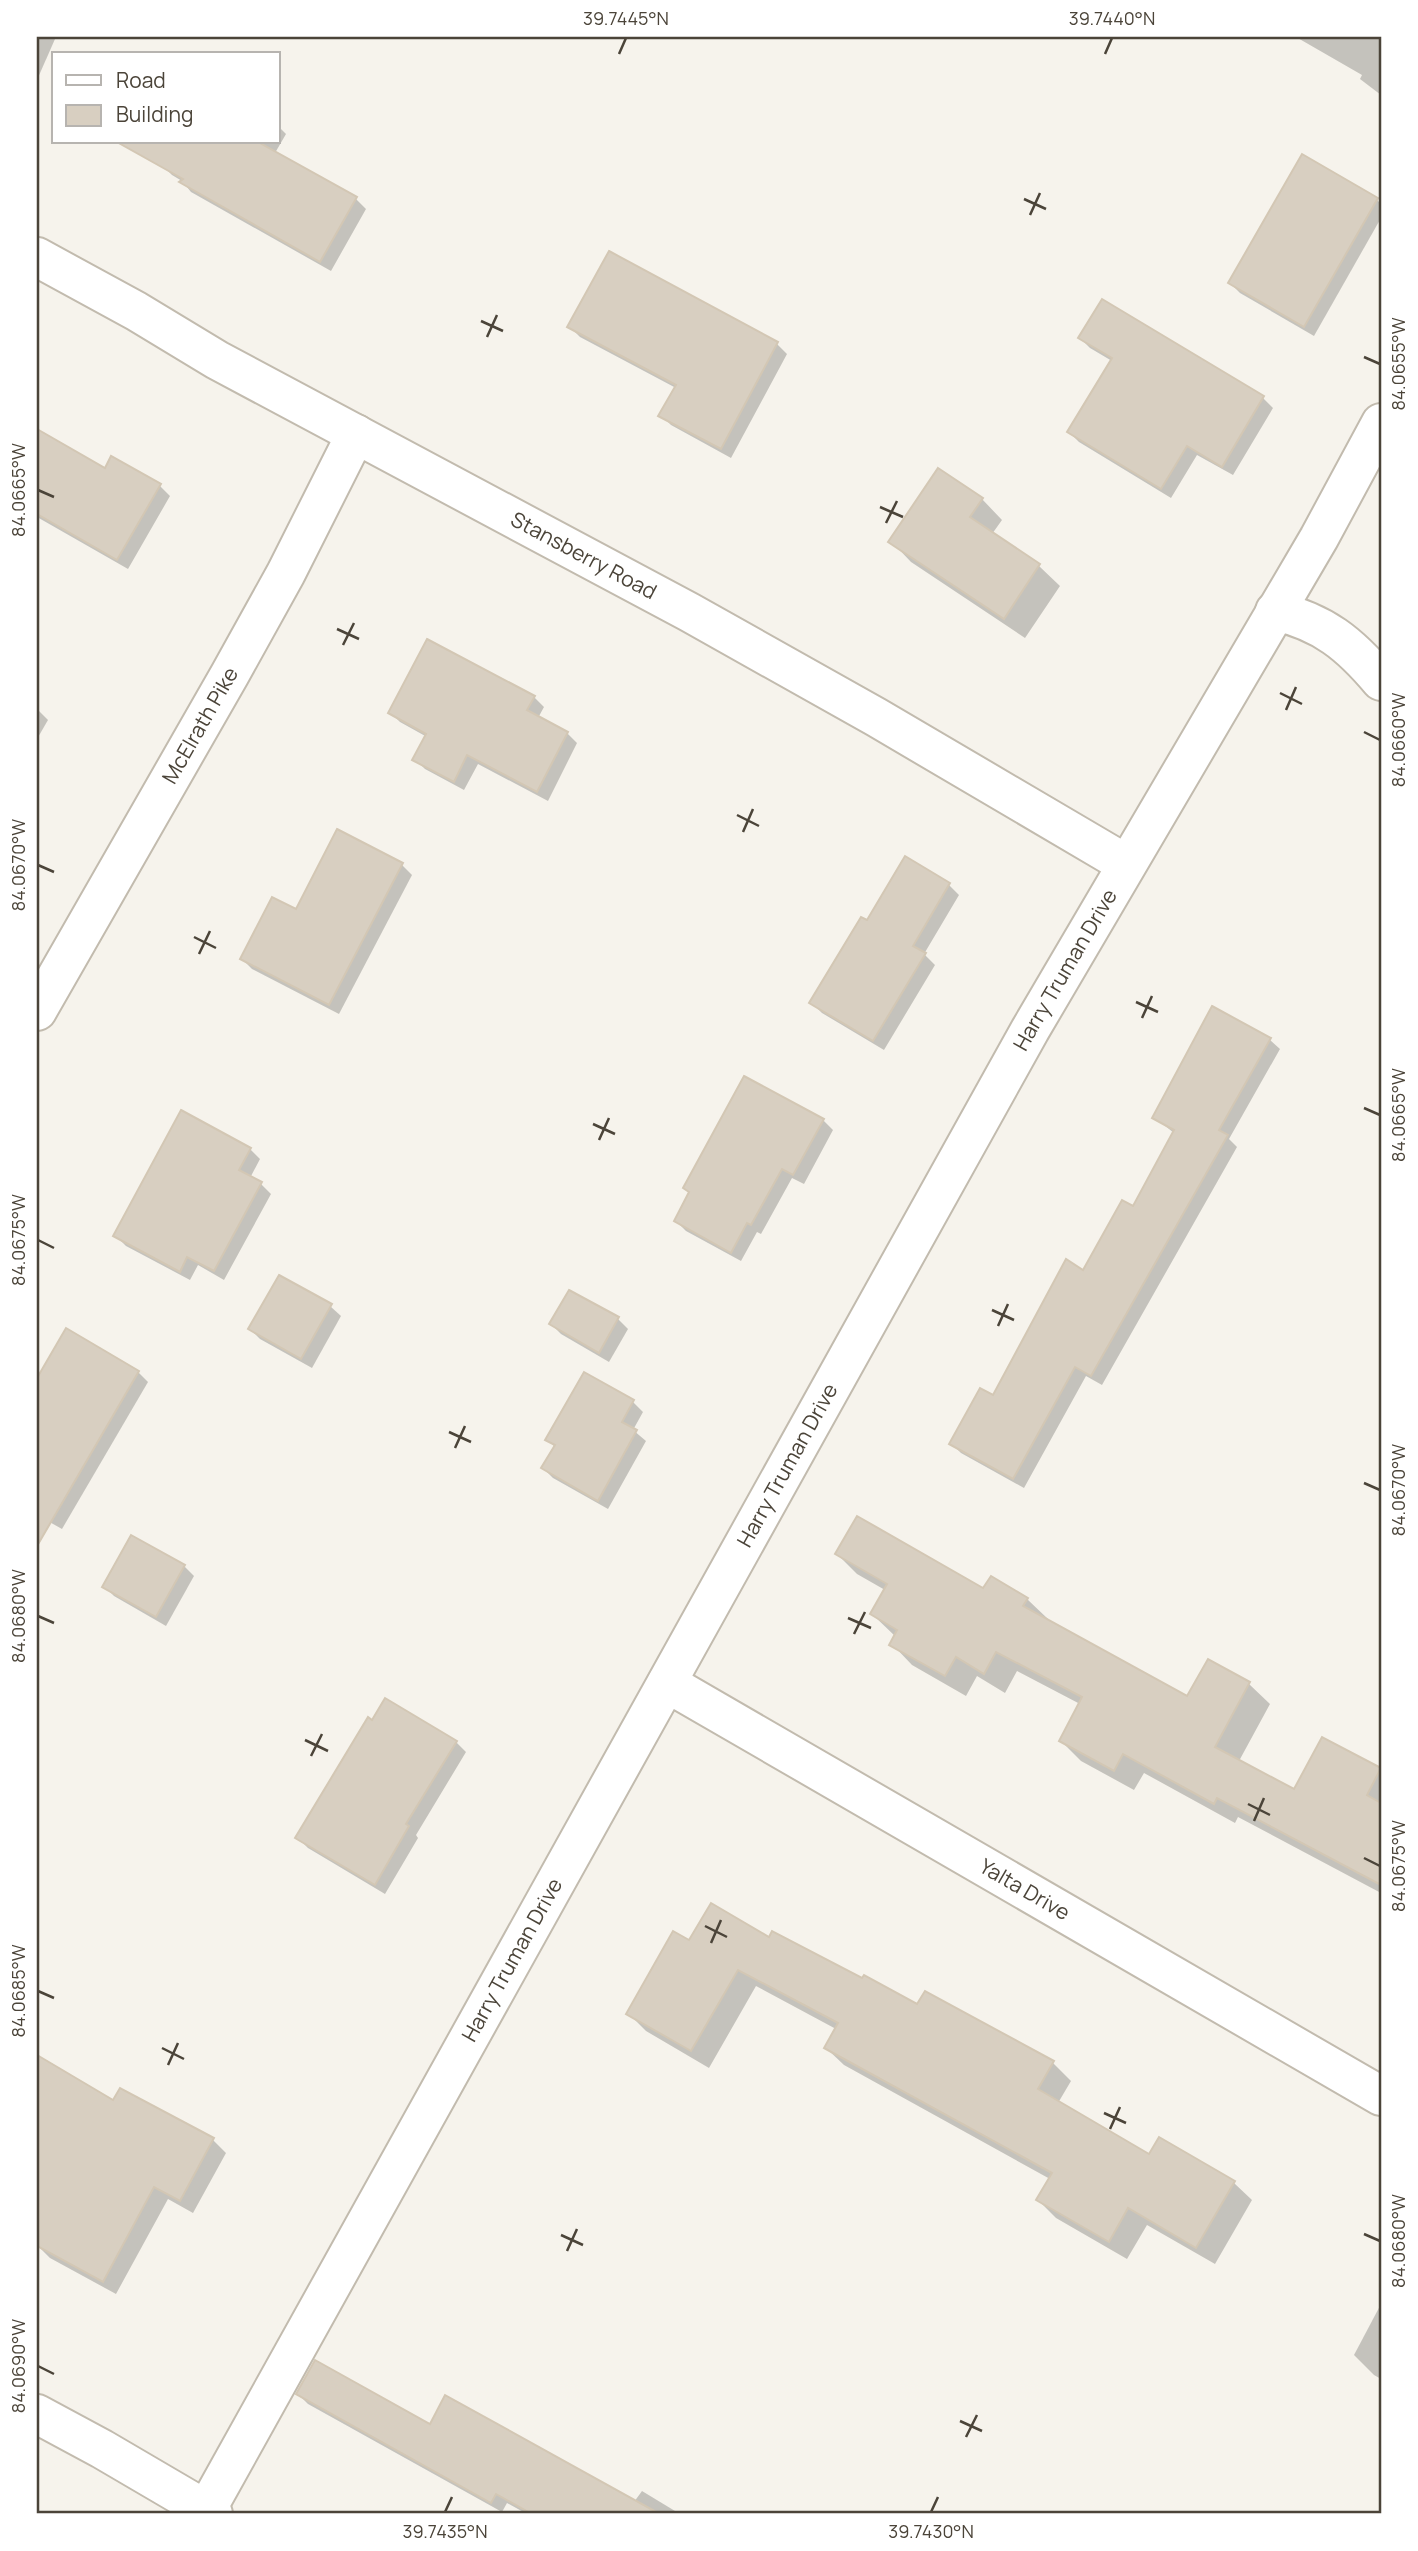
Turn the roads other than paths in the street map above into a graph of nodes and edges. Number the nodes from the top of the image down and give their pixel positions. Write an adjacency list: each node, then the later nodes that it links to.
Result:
1 (37, 257): 3 (street, Stansberry Road)
2 (1381, 423): 4 (street, Harry Truman Drive)
3 (356, 434): 6 (street, Stansberry Road); 7 (street, McElrath Pike)
4 (1275, 611): 5 (street); 6 (street, Harry Truman Drive)
5 (1381, 681)
6 (1126, 864): 8 (street, Harry Truman Drive)
7 (37, 1010)
8 (667, 1683): 9 (street, Yalta Drive); 11 (street, Harry Truman Drive)
9 (1381, 2096)
10 (37, 2414): 11 (street)
11 (208, 2513)

